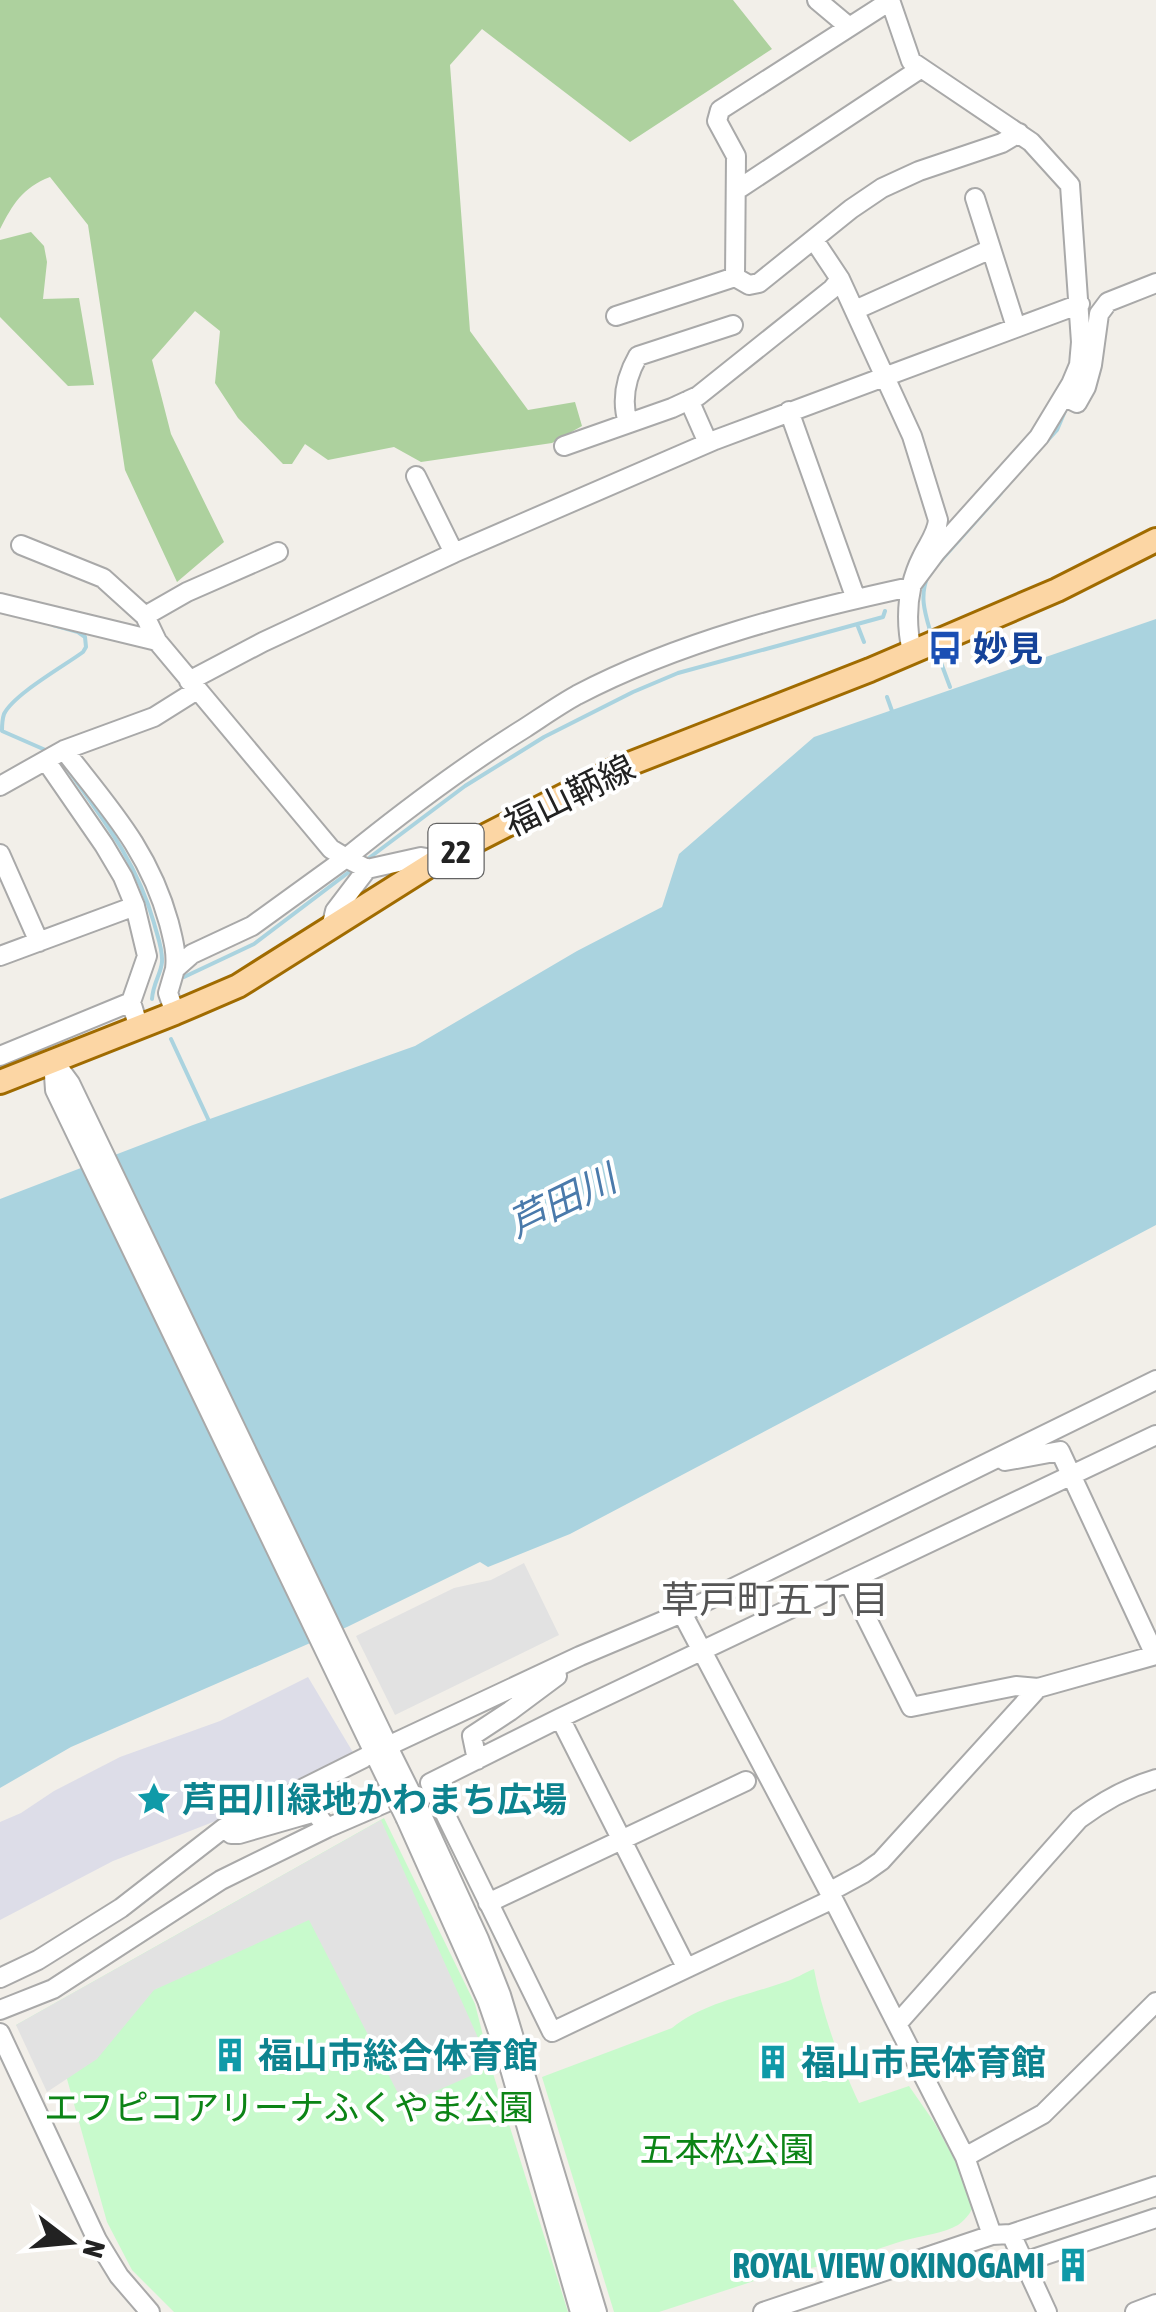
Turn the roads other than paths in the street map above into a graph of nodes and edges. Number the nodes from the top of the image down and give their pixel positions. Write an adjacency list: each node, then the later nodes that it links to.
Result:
1 (817, 0): 3 (street)
2 (890, 0): 3 (street); 4 (street)
3 (848, 26): 6 (street)
4 (920, 69): 5 (street); 6 (street)
5 (1019, 133): 8 (street); 13 (street)
6 (737, 190): 10 (street)
7 (975, 198): 9 (street)
8 (814, 240): 10 (street); 11 (street)
9 (991, 249): 14 (street); 17 (street)
10 (734, 277): 15 (street)
11 (840, 279): 14 (street); 20 (street)
12 (1156, 283): 19 (street)
13 (1080, 304): 17 (street); 19 (street)
14 (855, 310): 18 (street)
15 (616, 316)
16 (733, 325): 22 (street)
17 (1016, 327): 18 (street)
18 (886, 378): 21 (street); 30 (street)
19 (1065, 397): 30 (street)
20 (688, 400): 22 (street); 23 (street)
21 (789, 412): 23 (street); 31 (street)
22 (628, 423): 24 (street)
23 (708, 443): 29 (street)
24 (564, 446)
25 (416, 476): 29 (street)
26 (1156, 540): 35 (main road, 福山鞆線 / 22)
27 (21, 545): 33 (street)
28 (278, 552): 33 (street)
29 (454, 553): 36 (street)
30 (910, 588): 31 (street); 35 (street)
31 (856, 599): 41 (street)
32 (0, 603): 34 (street)
33 (144, 616): 34 (street)
34 (157, 641): 36 (street)
35 (927, 646): 40 (main road, 福山鞆線 / 22)
36 (193, 686): 37 (street); 41 (street)
37 (55, 756): 38 (street); 42 (street); 46 (street)
38 (0, 786)
39 (0, 854): 44 (street)
40 (438, 860): 41 (street); 43 (main road, 福山鞆線 / 22)
41 (356, 863): 43 (street); 46 (street)
42 (135, 906): 44 (street); 46 (street)
43 (332, 928): 48 (main road, 福山鞆線 / 22)
44 (38, 942): 45 (street)
45 (0, 956)
46 (164, 962): 47 (street); 48 (street)
47 (131, 1002): 49 (street); 50 (street)
48 (175, 1013): 49 (main road, 福山鞆線 / 22)
49 (138, 1028): 51 (main road, 福山鞆線 / 22)
50 (0, 1056)
51 (53, 1060): 52 (main road, 福山鞆線 / 22); 64 (street)
52 (0, 1082)
53 (1156, 1380): 55 (street)
54 (1156, 1435): 56 (street)
55 (980, 1466): 56 (street); 58 (street)
56 (1072, 1474): 57 (street); 60 (street)
57 (848, 1581): 59 (street); 62 (street)
58 (682, 1614): 59 (street); 61 (street)
59 (702, 1650): 63 (street); 73 (street)
60 (1155, 1655): 62 (street)
61 (580, 1656): 64 (street); 65 (street)
62 (1038, 1688): 73 (street)
63 (560, 1718): 65 (street); 72 (street)
64 (381, 1748): 69 (street, bridge); 70 (street)
65 (477, 1760): 68 (street)
66 (1156, 1780): 79 (street)
67 (746, 1781): 72 (street)
68 (430, 1784): 71 (street); 74 (street)
69 (414, 1816): 89 (street); 90 (street)
70 (224, 1828): 71 (street); 76 (street)
71 (327, 1828): 78 (street)
72 (622, 1839): 74 (street); 75 (street)
73 (831, 1895): 75 (street); 79 (street)
74 (488, 1903): 75 (street)
75 (686, 1967)
76 (0, 1978)
77 (1156, 2002): 81 (street)
78 (0, 2010)
79 (897, 2024): 81 (street)
80 (0, 2033): 88 (street)
81 (965, 2157): 84 (street)
82 (1156, 2186): 84 (street)
83 (1156, 2218): 85 (street)
84 (1002, 2235): 85 (street); 86 (street)
85 (1024, 2262): 92 (street)
86 (816, 2304): 91 (street)
87 (1156, 2304): 93 (street)
88 (150, 2312)
89 (580, 2312)
90 (597, 2312)
91 (763, 2312)
92 (1047, 2312)
93 (1135, 2312)

